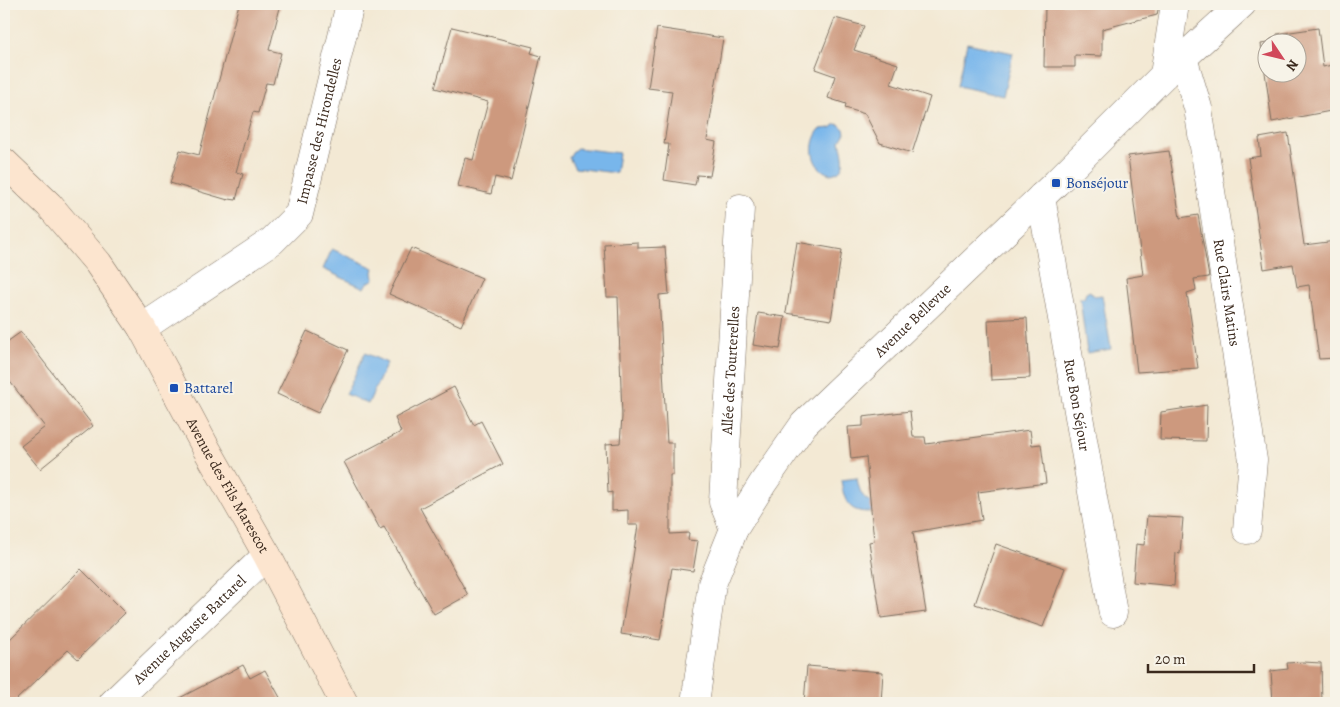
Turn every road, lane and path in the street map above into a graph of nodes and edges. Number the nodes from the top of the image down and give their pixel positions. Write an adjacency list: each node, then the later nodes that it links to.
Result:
1 (350, 4): 8 (street, Impasse des Hirondelles)
2 (1175, 4): 4 (street)
3 (1242, 4): 4 (street, Avenue Bellevue)
4 (1174, 66): 6 (street, Avenue Bellevue); 10 (street, Rue Clairs Matins)
5 (4, 162): 8 (street, Avenue des Fils Marescot)
6 (1041, 197): 9 (street, Avenue Bellevue); 12 (street, Rue Bon Séjour)
7 (740, 208): 9 (street, Allée des Tourterelles)
8 (142, 328): 11 (street, Avenue des Fils Marescot)
9 (734, 529): 15 (street, Avenue Bellevue)
10 (1247, 530)
11 (267, 555): 13 (street, Avenue Auguste Battarel); 14 (street, Avenue des Fils Marescot)
12 (1113, 613)
13 (113, 703)
14 (344, 703)
15 (695, 703)

